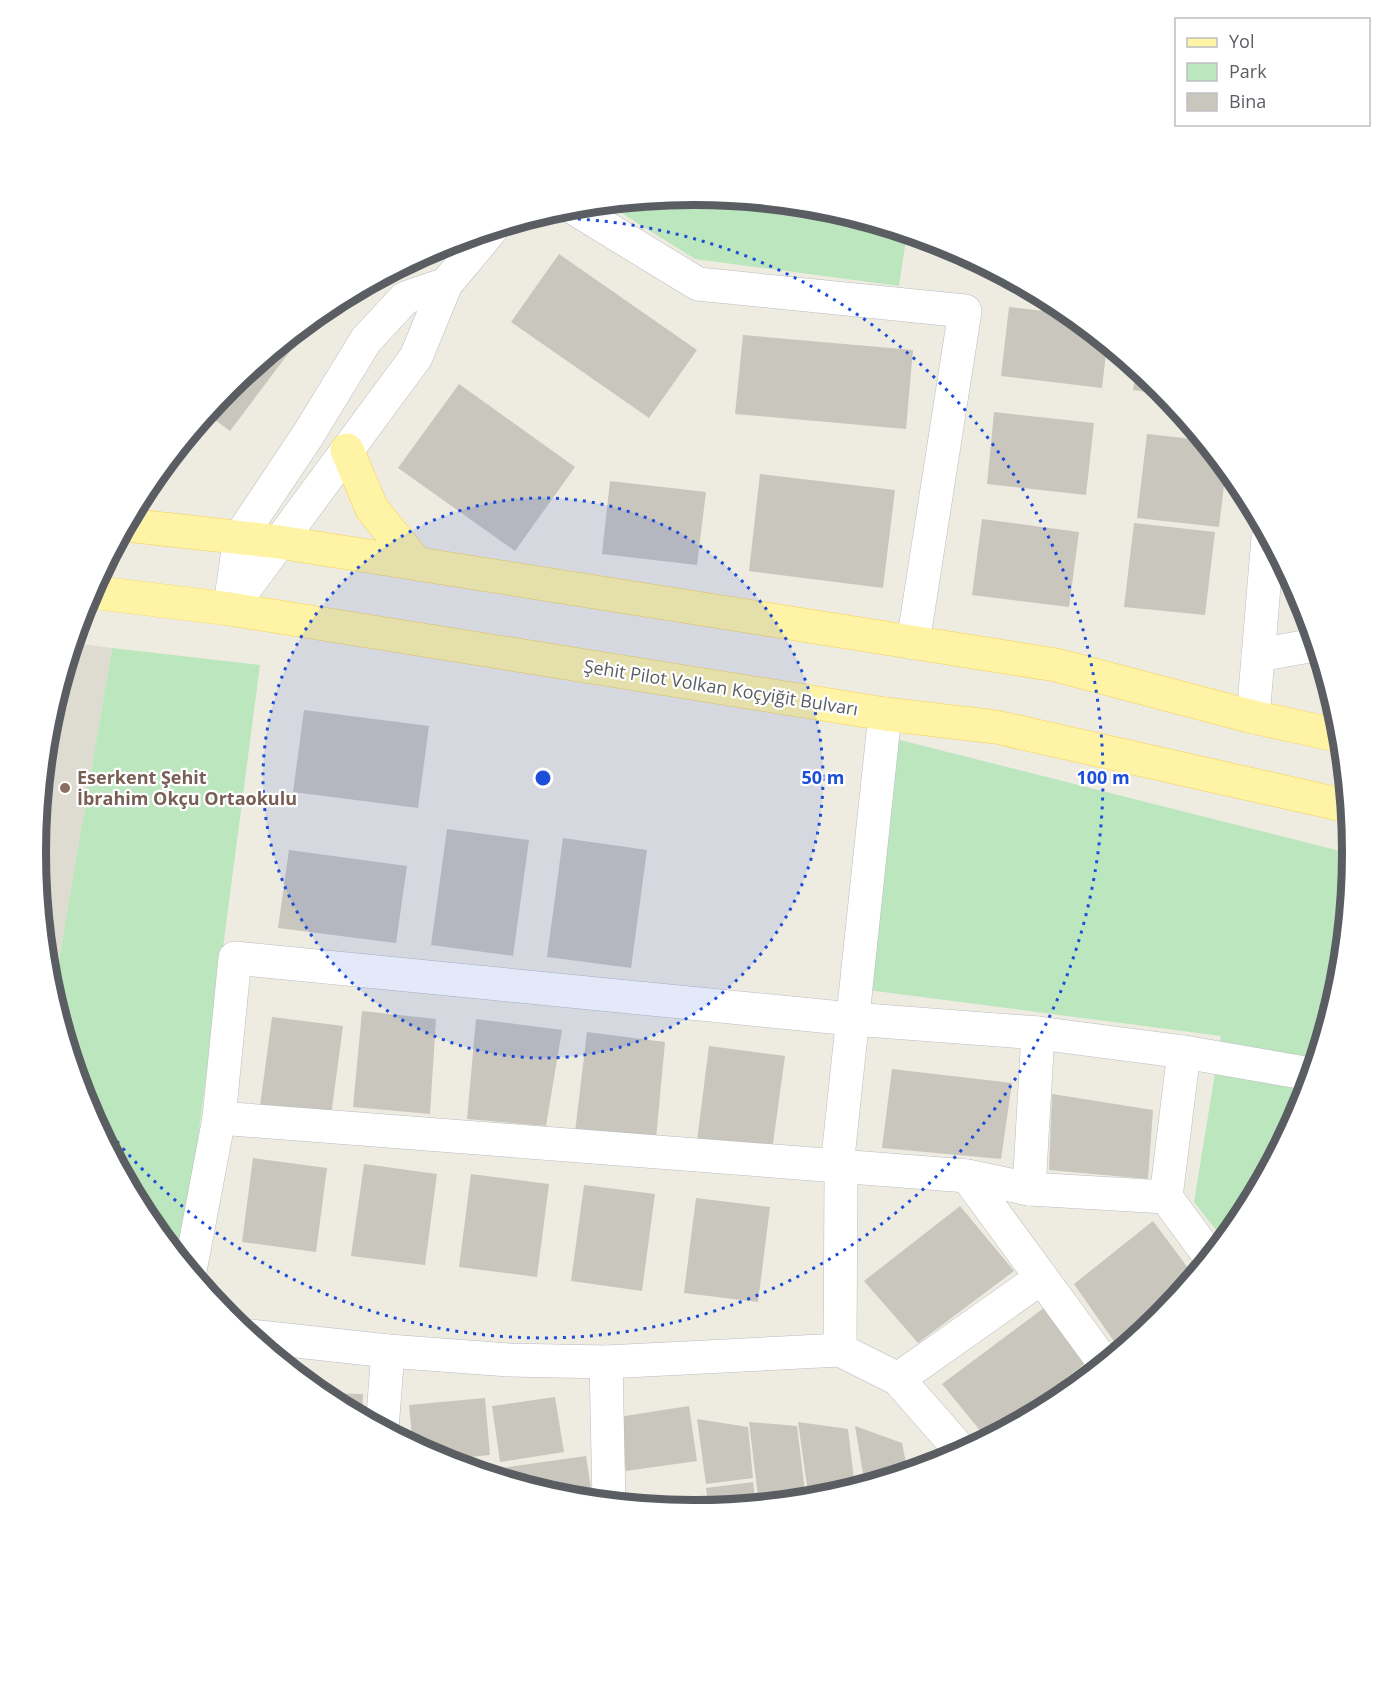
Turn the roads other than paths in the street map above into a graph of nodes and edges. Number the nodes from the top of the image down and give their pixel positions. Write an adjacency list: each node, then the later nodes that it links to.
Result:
1 (585, 215): 12 (street)
2 (481, 242): 3 (street)
3 (446, 284): 4 (street); 6 (street)
4 (347, 450): 7 (street); 9 (main road)
5 (135, 526): 6 (main road)
6 (240, 537): 7 (main road); 11 (street)
7 (279, 542): 9 (main road); 11 (street)
8 (1267, 552): 14 (street)
9 (417, 564): 12 (main road)
10 (101, 593): 11 (main road, Şehit Pilot Volkan Koçyiğit Bulvarı)
11 (230, 609): 15 (main road, Şehit Pilot Volkan Koçyiğit Bulvarı)
12 (913, 643): 16 (main road)
13 (1307, 646): 14 (street)
14 (1258, 655): 16 (street)
15 (885, 714): 18 (main road, Şehit Pilot Volkan Koçyiğit Bulvarı); 19 (street)
16 (1253, 717): 17 (main road)
17 (1330, 734)
18 (1339, 804)
19 (852, 1019): 20 (street); 23 (street); 24 (street)
20 (1038, 1033): 21 (street); 26 (street)
21 (1184, 1052): 22 (street); 27 (street)
22 (1303, 1073)
23 (219, 1118): 24 (street); 29 (street)
24 (837, 1167): 25 (street); 32 (street)
25 (967, 1176): 26 (street); 30 (street)
26 (1029, 1189): 27 (street)
27 (1166, 1197): 28 (street)
28 (1205, 1250)
29 (192, 1261)
30 (1041, 1278): 34 (street); 36 (street)
31 (264, 1337): 33 (street)
32 (840, 1350): 35 (street); 36 (street)
33 (388, 1351): 35 (street); 37 (street)
34 (1100, 1357)
35 (606, 1362): 39 (street)
36 (898, 1379): 38 (street)
37 (383, 1421)
38 (956, 1445)
39 (609, 1495)

